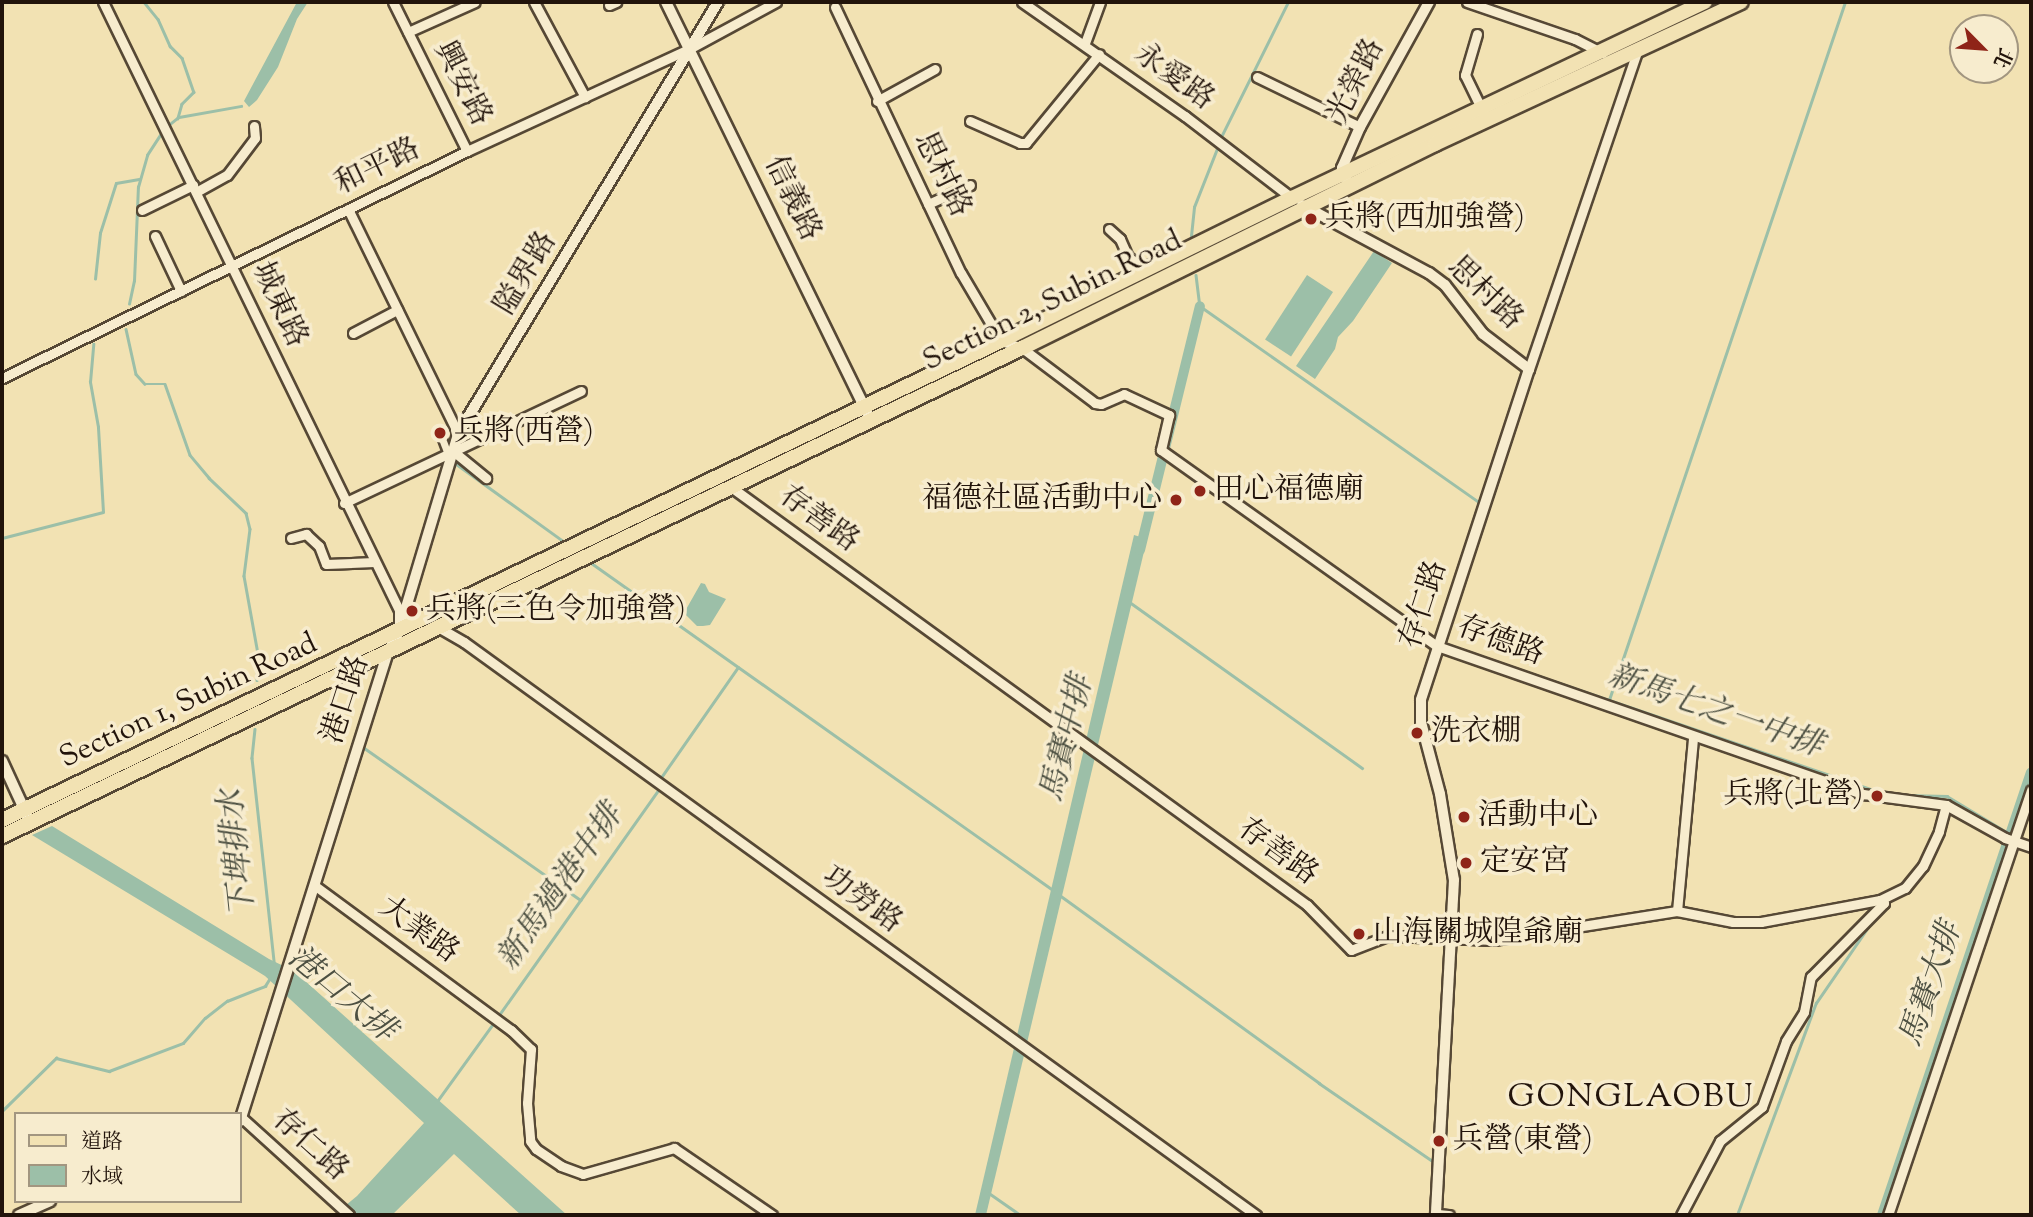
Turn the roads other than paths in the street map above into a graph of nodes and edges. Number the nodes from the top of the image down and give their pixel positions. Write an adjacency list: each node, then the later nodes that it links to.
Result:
1 (103, 2): 35 (street, 城東路)
2 (393, 2): 15 (street, 興安路)
3 (475, 2): 15 (street)
4 (534, 2): 25 (street)
5 (666, 2): 19 (street, 信義路)
6 (718, 2): 19 (street, 隘界路)
7 (776, 2): 19 (street, 和平路)
8 (1022, 2): 18 (street, 永愛路)
9 (1100, 2): 18 (street)
10 (1429, 2): 30 (street, 光榮路)
11 (1467, 2): 22 (street)
12 (1706, 2): 16 (main road, Section 2, Subin Road)
13 (1741, 2): 20 (main road, Section 2, Subin Road)
14 (835, 7): 26 (street, 思村路)
15 (408, 32): 32 (street, 興安路)
16 (1643, 33): 20 (street, 存仁路); 22 (main road, Section 2, Subin Road)
17 (1477, 34): 27 (street)
18 (1085, 43): 21 (street, 永愛路)
19 (689, 49): 25 (street, 和平路); 53 (street, 信義路); 54 (street, 隘界路)
20 (1637, 52): 22 (main road, Section 2, Subin Road); 50 (street, 存仁路)
21 (1099, 54): 28 (street); 36 (street, 永愛路)
22 (1607, 57): 27 (main road, Section 2, Subin Road); 31 (main road, Section 2, Subin Road)
23 (935, 69): 26 (street)
24 (1257, 78): 30 (street)
25 (585, 97): 32 (street, 和平路)
26 (877, 101): 37 (street, 思村路)
27 (1481, 108): 31 (main road, Section 2, Subin Road)
28 (970, 121)
29 (254, 126): 35 (street)
30 (1360, 127): 33 (street, 光榮路)
31 (1433, 138): 33 (main road, Section 2, Subin Road)
32 (467, 151): 38 (street, 和平路)
33 (1347, 180): 36 (main road, Section 2, Subin Road); 39 (main road, Section 2, Subin Road)
34 (970, 185): 37 (street)
35 (195, 188): 40 (street); 43 (street, 城東路)
36 (1292, 198): 39 (street, 思村路); 44 (main road, Section 2, Subin Road)
37 (928, 204): 48 (street, 思村路)
38 (348, 209): 43 (street, 和平路); 46 (street)
39 (1308, 209): 49 (main road, Section 2, Subin Road); 50 (street, 思村路)
40 (142, 210)
41 (1109, 229): 44 (street)
42 (155, 236): 45 (street)
43 (233, 267): 45 (street, 和平路); 59 (street, 城東路)
44 (1146, 270): 48 (main road, Section 2, Subin Road)
45 (181, 291): 51 (street, 和平路)
46 (397, 310): 47 (street); 54 (street)
47 (353, 333)
48 (1001, 341): 49 (street); 53 (main road, Section 2, Subin Road)
49 (1022, 348): 53 (main road, Section 2, Subin Road); 64 (street, 存德路)
50 (1529, 369): 64 (street, 存仁路)
51 (2, 378)
52 (581, 391): 56 (street)
53 (867, 413): 58 (main road, Section 2, Subin Road); 63 (main road, Section 2, Subin Road)
54 (458, 434): 56 (street, 隘界路)
55 (441, 436): 56 (street)
56 (451, 453): 57 (street); 59 (street); 63 (street, 港口路)
57 (486, 478)
58 (731, 487): 62 (main road, Section 2, Subin Road); 79 (street, 存善路)
59 (344, 503): 61 (street, 城東路)
60 (291, 538): 61 (street)
61 (374, 562): 63 (street, 城東路)
62 (438, 627): 65 (main road, Section 2, Subin Road); 86 (street, 功勞路)
63 (399, 631): 65 (street, 港口路); 66 (main road, Section 1, Subin Road)
64 (1437, 646): 67 (street, 存德路); 79 (street, 存仁路)
65 (388, 652): 66 (main road, Section 1, Subin Road); 76 (street, 港口路)
66 (197, 736): 71 (main road, Section 1, Subin Road)
67 (1693, 737): 70 (street, 存德路); 78 (street)
68 (2, 761): 71 (street)
69 (2031, 790): 74 (street)
70 (1946, 804): 74 (street); 77 (street)
71 (28, 815): 72 (main road, Section 1, Subin Road); 73 (main road, Section 1, Subin Road)
72 (2, 820)
73 (2, 836)
74 (2010, 839): 75 (street); 90 (street)
75 (2031, 847)
76 (314, 885): 80 (street, 港口路); 85 (street, 大業路)
77 (1880, 900): 78 (street, 存善路); 89 (street)
78 (1677, 911): 79 (street, 存善路)
79 (1452, 940): 87 (street, 存仁路)
80 (242, 1113)
81 (242, 1121): 83 (street, 存仁路)
82 (46, 1203): 84 (street)
83 (347, 1213)
84 (19, 1215)
85 (772, 1215)
86 (1256, 1215)
87 (1436, 1215): 88 (street)
88 (1449, 1215)
89 (1681, 1215)
90 (1888, 1215)

